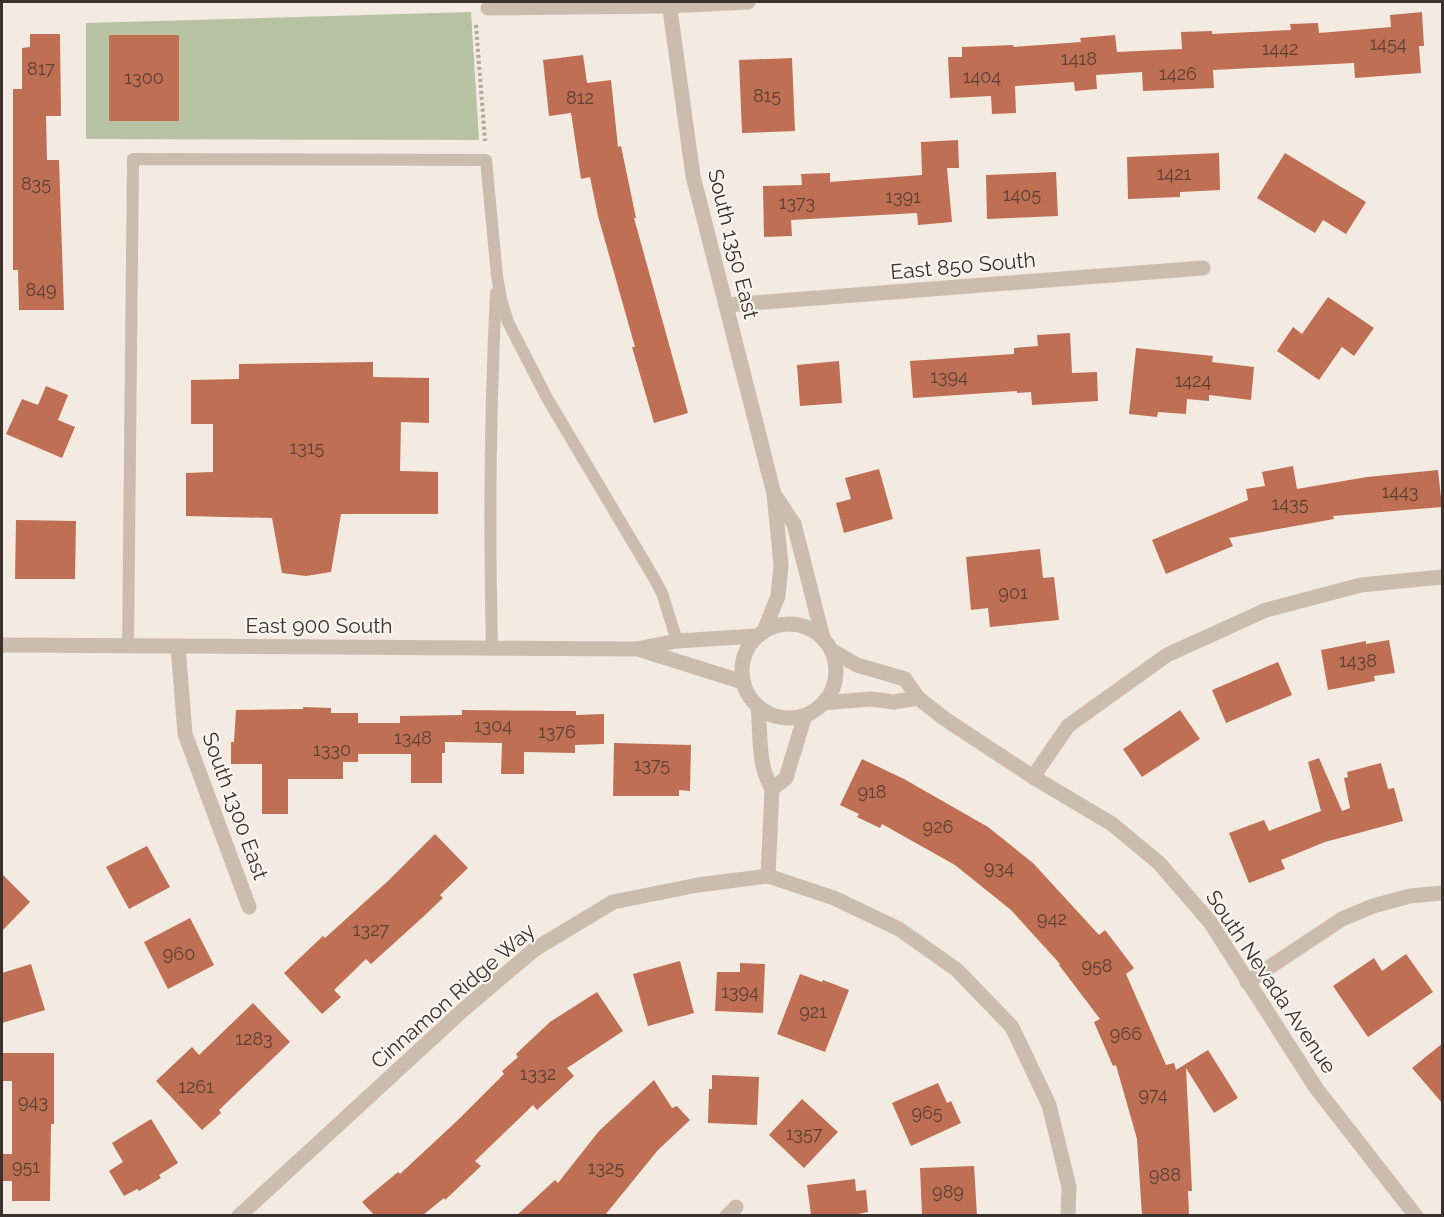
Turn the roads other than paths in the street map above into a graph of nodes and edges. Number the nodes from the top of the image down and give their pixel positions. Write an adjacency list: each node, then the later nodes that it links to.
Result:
1 (748, 2): 2 (street)
2 (670, 4): 3 (street); 6 (street, South 1350 East)
3 (488, 8)
4 (1203, 268): 6 (street, East 850 South)
5 (497, 276): 10 (lane); 13 (lane); 15 (lane)
6 (726, 305): 7 (street, South 1350 East)
7 (774, 494): 9 (street, South 1350 East); 11 (street, South 1350 East)
8 (1443, 577): 22 (street)
9 (761, 633): 10 (street, East 900 South); 11 (street); 17 (street)
10 (677, 641): 16 (street, East 900 South)
11 (827, 644): 18 (street, South Nevada Avenue); 19 (street)
12 (2, 645): 13 (street, East 900 South)
13 (128, 646): 14 (street, East 900 South)
14 (178, 646): 15 (street, East 900 South); 26 (street, South 1300 East)
15 (492, 648): 16 (street, East 900 South)
16 (636, 648): 17 (street, East 900 South)
17 (743, 682): 20 (street)
18 (918, 698): 19 (street); 22 (street, South Nevada Avenue)
19 (823, 703): 21 (street)
20 (758, 706): 21 (street); 23 (street)
21 (805, 715): 23 (street)
22 (1033, 777): 27 (street, South Nevada Avenue)
23 (772, 789): 24 (street)
24 (768, 876): 28 (street, Cinnamon Ridge Way); 29 (street)
25 (1441, 896): 27 (street)
26 (249, 907)
27 (1247, 982): 30 (street, South Nevada Avenue)
28 (239, 1215)
29 (1068, 1215)
30 (1416, 1215)

